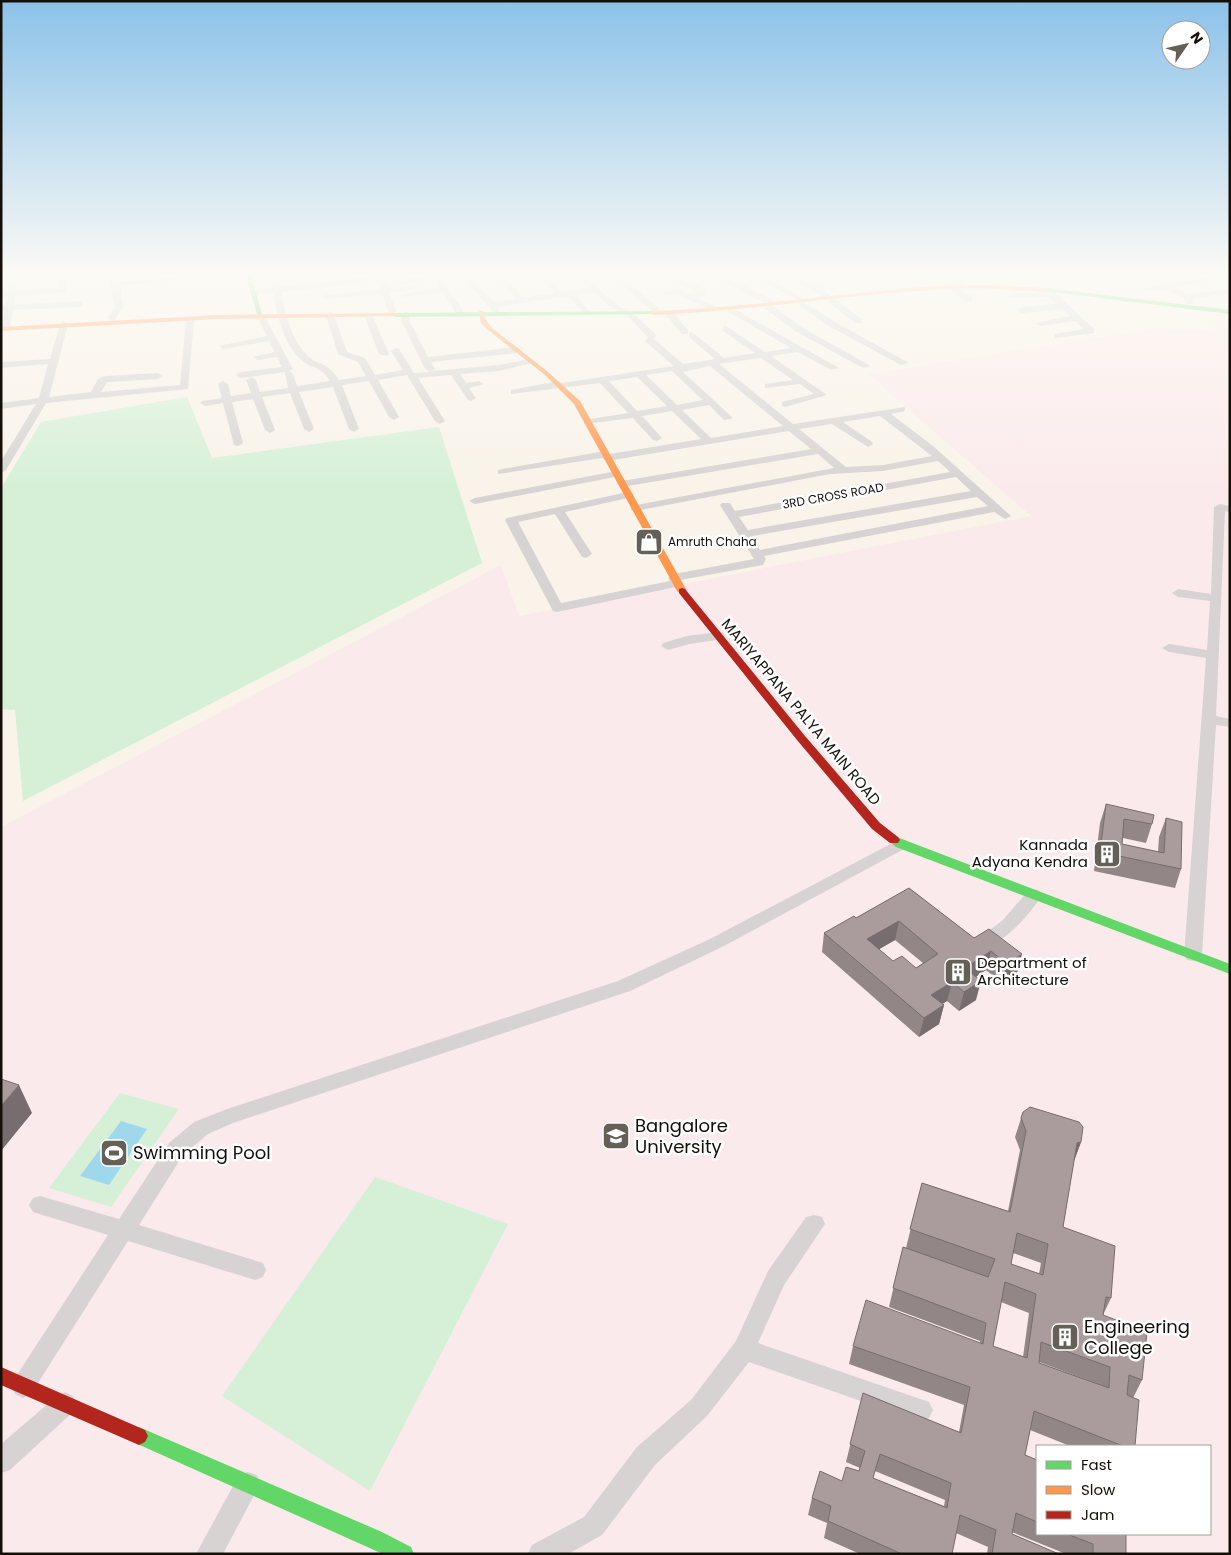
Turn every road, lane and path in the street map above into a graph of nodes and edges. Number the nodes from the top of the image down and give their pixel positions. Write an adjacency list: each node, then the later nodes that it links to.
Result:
1 (58, 347): 23 (street)
2 (188, 347): 51 (street)
3 (276, 347): 18 (street)
4 (298, 347): 43 (street)
5 (341, 347): 38 (street)
6 (381, 347): 19 (street)
7 (419, 347): 22 (street)
8 (513, 347): 16 (main road, MARIYAPPANA PALYA MAIN ROAD)
9 (659, 347): 30 (street)
10 (702, 347): 25 (street)
11 (753, 347): 20 (street)
12 (795, 347): 15 (street)
13 (831, 347): 28 (street)
14 (873, 347): 26 (street)
15 (799, 349): 20 (street); 29 (street)
16 (517, 350): 22 (street); 24 (main road, MARIYAPPANA PALYA MAIN ROAD)
17 (396, 352): 33 (street)
18 (280, 354): 21 (street); 35 (street)
19 (384, 354)
20 (766, 355): 25 (street); 41 (street)
21 (258, 357)
22 (426, 360): 34 (street)
23 (54, 361): 27 (street); 55 (street)
24 (532, 362): 31 (street); 47 (main road, MARIYAPPANA PALYA MAIN ROAD)
25 (718, 363): 30 (street); 69 (street)
26 (904, 363)
27 (1, 365)
28 (866, 366)
29 (834, 368)
30 (679, 369): 36 (street); 56 (street)
31 (454, 372): 34 (street); 45 (street)
32 (288, 374): 48 (street)
33 (411, 374): 34 (street); 38 (street); 67 (street)
34 (432, 374)
35 (240, 375)
36 (640, 375): 40 (street); 60 (street)
37 (158, 376): 51 (street)
38 (372, 378): 43 (street); 64 (street)
39 (251, 380): 50 (street)
40 (604, 381): 47 (street); 63 (street)
41 (803, 381): 46 (street); 58 (street)
42 (223, 384): 54 (street)
43 (337, 384): 48 (street); 71 (street)
44 (479, 384): 45 (street)
45 (464, 386): 53 (street)
46 (768, 386)
47 (561, 387): 49 (street); 52 (street); 68 (main road, MARIYAPPANA PALYA MAIN ROAD)
48 (293, 390): 50 (street); 70 (street)
49 (514, 392)
50 (257, 395): 54 (street); 72 (street)
51 (92, 396): 55 (street)
52 (545, 396)
53 (471, 398)
54 (228, 399): 57 (street); 75 (street)
55 (42, 400): 59 (street); 80 (street)
56 (711, 402): 60 (street); 65 (street)
57 (205, 403)
58 (785, 404)
59 (1, 406)
60 (674, 408): 63 (street); 74 (street)
61 (902, 410): 62 (street)
62 (882, 412): 66 (street); 79 (street)
63 (638, 414): 68 (street); 73 (street)
64 (394, 417)
65 (728, 418)
66 (834, 420): 69 (street); 76 (street)
67 (440, 421)
68 (588, 422): 78 (main road, MARIYAPPANA PALYA MAIN ROAD)
69 (788, 426): 74 (street); 77 (street)
70 (309, 429)
71 (354, 429)
72 (270, 430)
73 (658, 438)
74 (708, 440): 78 (street)
75 (238, 444)
76 (868, 444)
77 (819, 451): 81 (street); 84 (street)
78 (606, 456): 82 (street); 84 (main road, MARIYAPPANA PALYA MAIN ROAD)
79 (939, 458): 81 (street); 83 (street)
80 (3, 464)
81 (842, 469): 88 (street)
82 (502, 472)
83 (957, 474): 85 (street); 93 (street, 3RD CROSS ROAD)
84 (619, 479): 86 (main road, MARIYAPPANA PALYA MAIN ROAD); 87 (street)
85 (979, 493): 89 (street); 93 (street)
86 (628, 495): 88 (main road, MARIYAPPANA PALYA MAIN ROAD); 90 (street)
87 (475, 501)
88 (635, 508): 96 (main road, MARIYAPPANA PALYA MAIN ROAD)
89 (996, 508): 92 (street); 95 (street)
90 (558, 509): 94 (street); 96 (street)
91 (1230, 509): 98 (street)
92 (1005, 516)
93 (744, 534): 95 (street, 3RD CROSS ROAD)
94 (586, 554)
95 (757, 554): 96 (street)
96 (675, 581): 99 (main road, MARIYAPPANA PALYA MAIN ROAD)
97 (1178, 593): 98 (street)
98 (1216, 598): 102 (street)
99 (718, 636): 100 (street); 105 (main road, MARIYAPPANA PALYA MAIN ROAD)
100 (668, 646)
101 (1169, 648): 102 (street)
102 (1213, 656): 103 (street)
103 (1209, 719): 104 (street); 108 (street)
104 (1230, 723)
105 (900, 844): 106 (main road, MARIYAPPANA PALYA MAIN ROAD); 112 (street)
106 (1034, 895): 107 (street); 108 (main road, MARIYAPPANA PALYA MAIN ROAD)
107 (985, 942)
108 (1193, 955): 109 (main road, MARIYAPPANA PALYA MAIN ROAD)
109 (1230, 968)
110 (40, 1205): 112 (street)
111 (814, 1224): 114 (street)
112 (124, 1230): 113 (street); 116 (street)
113 (255, 1270)
114 (744, 1348): 118 (street); 123 (street)
115 (1, 1376): 116 (main road)
116 (23, 1386): 117 (main road)
117 (65, 1404): 119 (street); 120 (main road)
118 (921, 1410)
119 (1, 1462)
120 (248, 1484): 121 (street); 122 (main road)
121 (209, 1554)
122 (404, 1554)
123 (541, 1554)

